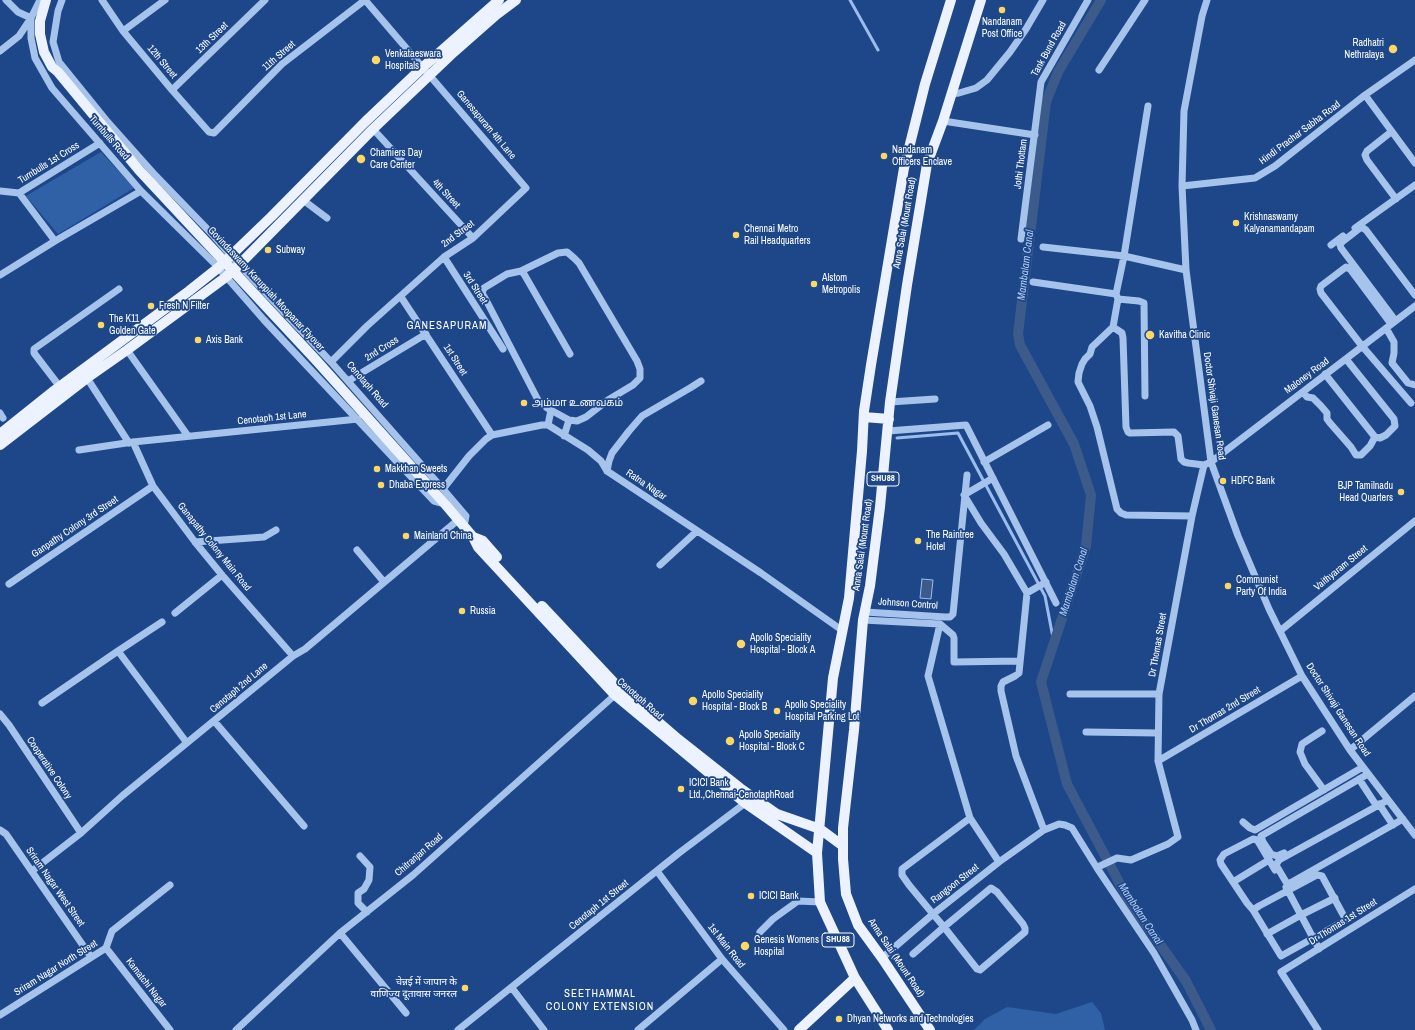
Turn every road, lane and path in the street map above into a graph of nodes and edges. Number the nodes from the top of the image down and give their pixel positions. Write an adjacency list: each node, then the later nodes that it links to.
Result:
1 (6, 0): 16 (street)
2 (62, 0): 48 (street, Turnbulls Road)
3 (102, 0): 17 (street, 12th Street)
4 (165, 0): 17 (street)
5 (265, 0): 23 (street, 13th Street)
6 (365, 0): 20 (street, Ganesapuram 4th Lane); 30 (street, 11th Street)
7 (499, 0): 20 (main road)
8 (516, 0): 22 (main road)
9 (952, 0): 84 (main road, Anna Salai (Mount Road) / SHU88)
10 (981, 0): 24 (main road, Anna Salai (Mount Road) / SHU88)
11 (1043, 0): 24 (street)
12 (1088, 0): 31 (street, Tank Bund Road)
13 (1145, 0): 21 (street)
14 (1207, 0): 35 (street, Doctor Shivaji Ganesan Road)
15 (47, 2): 16 (street, Turnbulls Road); 108 (main road, Govindaswamy Karuppiah Moopanar Flyover)
16 (31, 18): 18 (street); 32 (street, Turnbulls Road)
17 (123, 31): 23 (street, 12th Street)
18 (0, 51)
19 (1415, 60): 25 (street, Hindi Prachar Sabha Road)
20 (423, 67): 22 (street, Ganesapuram 4th Lane); 48 (main road)
21 (1099, 70)
22 (430, 76): 28 (main road); 36 (street, Ganesapuram 4th Lane)
23 (172, 90): 30 (street, 12th Street)
24 (951, 94): 27 (main road, Anna Salai (Mount Road) / SHU88)
25 (1365, 95): 29 (street); 35 (street, Hindi Prachar Sabha Road)
26 (1148, 106): 49 (street)
27 (942, 121): 31 (street, Jothi Thottam); 81 (main road, Anna Salai (Mount Road) / SHU88)
28 (373, 129): 41 (main road); 43 (street, 4th Street)
29 (1391, 132): 33 (street); 40 (street)
30 (211, 133)
31 (1035, 135): 44 (street, Jothi Thottam)
32 (100, 143): 37 (street, Turnbulls Road); 39 (street, Turnbulls 1st Cross)
33 (1415, 163)
34 (1415, 185): 40 (street)
35 (1182, 186): 54 (street, Doctor Shivaji Ganesan Road)
36 (526, 188): 43 (street, 2nd Street)
37 (141, 191): 45 (street); 51 (street, Turnbulls Road)
38 (0, 192): 39 (street)
39 (19, 194): 45 (street, Turnbulls 1st Cross)
40 (1396, 199): 46 (street)
41 (303, 200): 42 (street); 52 (main road)
42 (328, 218)
43 (473, 238): 50 (street, 2nd Street)
44 (1021, 239)
45 (55, 241): 55 (street)
46 (1331, 245)
47 (1043, 247): 49 (street)
48 (229, 254): 51 (main road); 52 (street, Turnbulls Road)
49 (1124, 256): 54 (street); 61 (street)
50 (444, 257): 60 (street, 2nd Street); 67 (street, 3rd Street)
51 (216, 266): 56 (street); 77 (main road)
52 (241, 267): 56 (main road); 71 (street, Cenotaph Road)
53 (521, 270): 69 (street); 83 (street); 87 (street)
54 (1186, 270): 100 (street, Doctor Shivaji Ganesan Road)
55 (0, 275)
56 (227, 278): 68 (main road); 85 (street)
57 (1033, 282): 61 (street)
58 (119, 289): 77 (street)
59 (1415, 295): 63 (street)
60 (401, 297): 65 (street, 1st Street); 71 (street, 2nd Street)
61 (1117, 297): 64 (street); 79 (street)
62 (1415, 306): 63 (street, Maloney Road)
63 (1391, 324): 66 (street, Maloney Road); 66 (street); 76 (street)
64 (1114, 327): 101 (street); 109 (street)
65 (426, 334): 75 (street, 2nd Cross); 92 (street, 1st Street)
66 (1362, 346): 70 (street, Maloney Road); 82 (street)
67 (503, 349)
68 (128, 350): 73 (main road); 93 (street)
69 (570, 354)
70 (1346, 358): 72 (street, Maloney Road); 95 (street)
71 (331, 362): 75 (street, Cenotaph Road)
72 (1325, 374): 78 (street, Maloney Road); 95 (street)
73 (87, 378): 96 (street, Ganapathy Colony Main Road); 97 (main road)
74 (701, 380): 102 (street)
75 (348, 381): 106 (street, Cenotaph Road)
76 (1415, 385)
77 (60, 387): 91 (main road)
78 (1303, 392): 95 (street); 100 (street, Maloney Road)
79 (1145, 396)
80 (935, 399): 81 (street)
81 (890, 402): 86 (main road, Anna Salai (Mount Road) / SHU88)
82 (1411, 403)
83 (551, 410): 87 (street); 88 (street)
84 (864, 417): 86 (main road); 128 (main road, Anna Salai (Mount Road) / SHU88)
85 (358, 419): 93 (street, Cenotaph 1st Lane); 108 (street)
86 (889, 419): 90 (main road, Anna Salai (Mount Road) / SHU88)
87 (569, 420): 94 (street)
88 (548, 425): 92 (street); 94 (street, Ratna Nagar)
89 (1048, 425): 99 (street)
90 (888, 431): 99 (street); 125 (main road, Anna Salai (Mount Road) / SHU88)
91 (0, 434)
92 (492, 435): 106 (street)
93 (188, 436): 96 (street, Cenotaph 1st Lane)
94 (564, 436): 102 (street, Ratna Nagar)
95 (1375, 437)
96 (131, 442): 98 (street, Cenotaph 1st Lane); 105 (street, Ganapathy Colony Main Road)
97 (0, 445)
98 (80, 450)
99 (984, 462): 104 (street)
100 (1211, 462): 101 (street); 129 (street, Doctor Shivaji Ganesan Road)
101 (1204, 465): 109 (street, Dr Thomas Street)
102 (607, 471): 113 (street, Ratna Nagar)
103 (967, 475): 107 (street, Johnson Control)
104 (991, 479): 107 (street); 120 (street)
105 (153, 486): 115 (street, Ganapathy Colony Main Road); 121 (street, Ganpathy Colony 3rd Street)
106 (443, 489): 111 (street, Cenotaph Road)
107 (964, 495): 122 (street); 125 (street, Johnson Control)
108 (445, 504): 111 (main road, Govindaswamy Karuppiah Moopanar Flyover)
109 (1192, 516): 135 (street, Dr Thomas Street)
110 (1415, 521): 129 (street, Vaithyaram Street)
111 (461, 523): 114 (main road, Cenotaph Road); 119 (street, Cenotaph 2nd Lane)
112 (276, 530): 115 (street)
113 (697, 531): 117 (street); 128 (street, Ratna Nagar)
114 (473, 536): 136 (main road, Cenotaph Road); 152 (main road, Cenotaph Road)
115 (195, 542): 118 (street, Ganapathy Colony Main Road)
116 (357, 550): 119 (street)
117 (660, 565)
118 (222, 575): 124 (street); 131 (street, Ganapathy Colony Main Road)
119 (384, 582): 131 (street, Cenotaph 2nd Lane)
120 (1046, 582): 122 (street); 123 (street)
121 (9, 584)
122 (1027, 593): 132 (street)
123 (1056, 602)
124 (175, 613)
125 (864, 616): 127 (street); 164 (main road, Anna Salai (Mount Road) / SHU88)
126 (162, 622): 130 (street)
127 (940, 624): 132 (street); 154 (street)
128 (843, 631): 159 (main road, Anna Salai (Mount Road) / SHU88)
129 (1280, 632): 133 (street, Doctor Shivaji Ganesan Road)
130 (118, 651): 138 (street); 144 (street)
131 (294, 656): 140 (street, Cenotaph 2nd Lane)
132 (1020, 661): 161 (street)
133 (1302, 676): 145 (street, Doctor Shivaji Ganesan Road); 146 (street, Dr Thomas 2nd Street)
134 (1070, 694): 135 (street)
135 (1159, 694): 143 (street, Dr Thomas Street)
136 (615, 695): 152 (main road, Cenotaph Road); 179 (street, Chitranjan Road)
137 (1415, 696): 145 (street)
138 (42, 703)
139 (0, 714): 162 (street, Cooperative Colony)
140 (215, 722): 144 (street, Cenotaph 2nd Lane); 157 (street)
141 (1322, 731): 150 (street)
142 (1086, 732): 143 (street)
143 (1158, 733): 146 (street, Dr Thomas Street)
144 (187, 743): 162 (street, Cenotaph 2nd Lane)
145 (1350, 750): 147 (street, Doctor Shivaji Ganesan Road)
146 (1158, 762): 169 (street, Dr Thomas Street)
147 (1363, 767): 148 (street, Doctor Shivaji Ganesan Road); 150 (street)
148 (1368, 774): 149 (street); 151 (street, Doctor Shivaji Ganesan Road)
149 (1359, 779): 153 (street); 153 (street)
150 (1324, 790): 156 (street)
151 (1386, 798): 153 (street); 155 (street, Doctor Shivaji Ganesan Road)
152 (749, 800): 159 (main road, Cenotaph Road); 165 (main road, Cenotaph Road); 171 (street, Cenotaph 1st Street)
153 (1376, 803): 158 (street); 158 (street)
154 (970, 818): 168 (street); 180 (street)
155 (1403, 819): 158 (street); 163 (street, Doctor Shivaji Ganesan Road)
156 (1243, 822)
157 (304, 826)
158 (1393, 826)
159 (820, 829): 164 (main road, Cenotaph Road); 165 (main road, Anna Salai (Mount Road) / SHU88)
160 (0, 830): 170 (street, Sriram Nagar West Street)
161 (1044, 830): 168 (street, Rangoon Street); 206 (street)
162 (81, 833): 170 (street, Cenotaph 2nd Lane)
163 (1415, 835)
164 (843, 846): 191 (main road, Anna Salai (Mount Road) / SHU88)
165 (817, 853): 177 (main road, Anna Salai (Mount Road) / SHU88)
166 (360, 856): 179 (street)
167 (1269, 860): 172 (street); 172 (street); 175 (street)
168 (999, 862): 180 (street, Rangoon Street)
169 (1100, 866)
170 (32, 871): 190 (street, Sriram Nagar West Street)
171 (657, 871): 192 (street, 1st Main Road); 194 (street, Cenotaph 1st Street)
172 (1233, 882): 178 (street)
173 (170, 885): 187 (street, Sriram Nagar North Street)
174 (1415, 889): 188 (street, Dr Thomas 1st Street)
175 (1287, 890): 176 (street); 178 (street); 181 (street)
176 (1335, 898): 181 (street); 186 (street)
177 (820, 902): 183 (street); 193 (main road, Anna Salai (Mount Road) / SHU88)
178 (1253, 910): 185 (street)
179 (366, 912): 184 (street, Chitranjan Road)
180 (933, 914): 182 (street); 191 (street, Rangoon Street)
181 (1301, 915): 185 (street); 186 (street)
182 (944, 927): 182 (street); 189 (street)
183 (760, 932)
184 (340, 933): 195 (street); 198 (street, Chitranjan Road)
185 (1267, 934): 186 (street)
186 (1313, 938): 188 (street)
187 (106, 948): 190 (street, Sriram Nagar North Street); 197 (street, Kamatchi Nagar)
188 (1319, 949): 207 (street, Dr Thomas 1st Street)
189 (913, 954)
190 (91, 957): 196 (street, Sriram Nagar North Street)
191 (882, 958): 205 (main road, Anna Salai (Mount Road) / SHU88)
192 (722, 959): 201 (street); 202 (street, 1st Main Road)
193 (855, 978): 203 (main road); 204 (main road, Anna Salai (Mount Road) / SHU88)
194 (512, 988): 199 (street, Cenotaph 1st Street); 200 (street)
195 (406, 1013)
196 (0, 1015)
197 (170, 1030)
198 (236, 1030)
199 (458, 1030)
200 (544, 1030)
201 (638, 1030)
202 (784, 1030)
203 (799, 1030)
204 (888, 1030)
205 (930, 1030)
206 (1196, 1030)
207 (1318, 1030)

